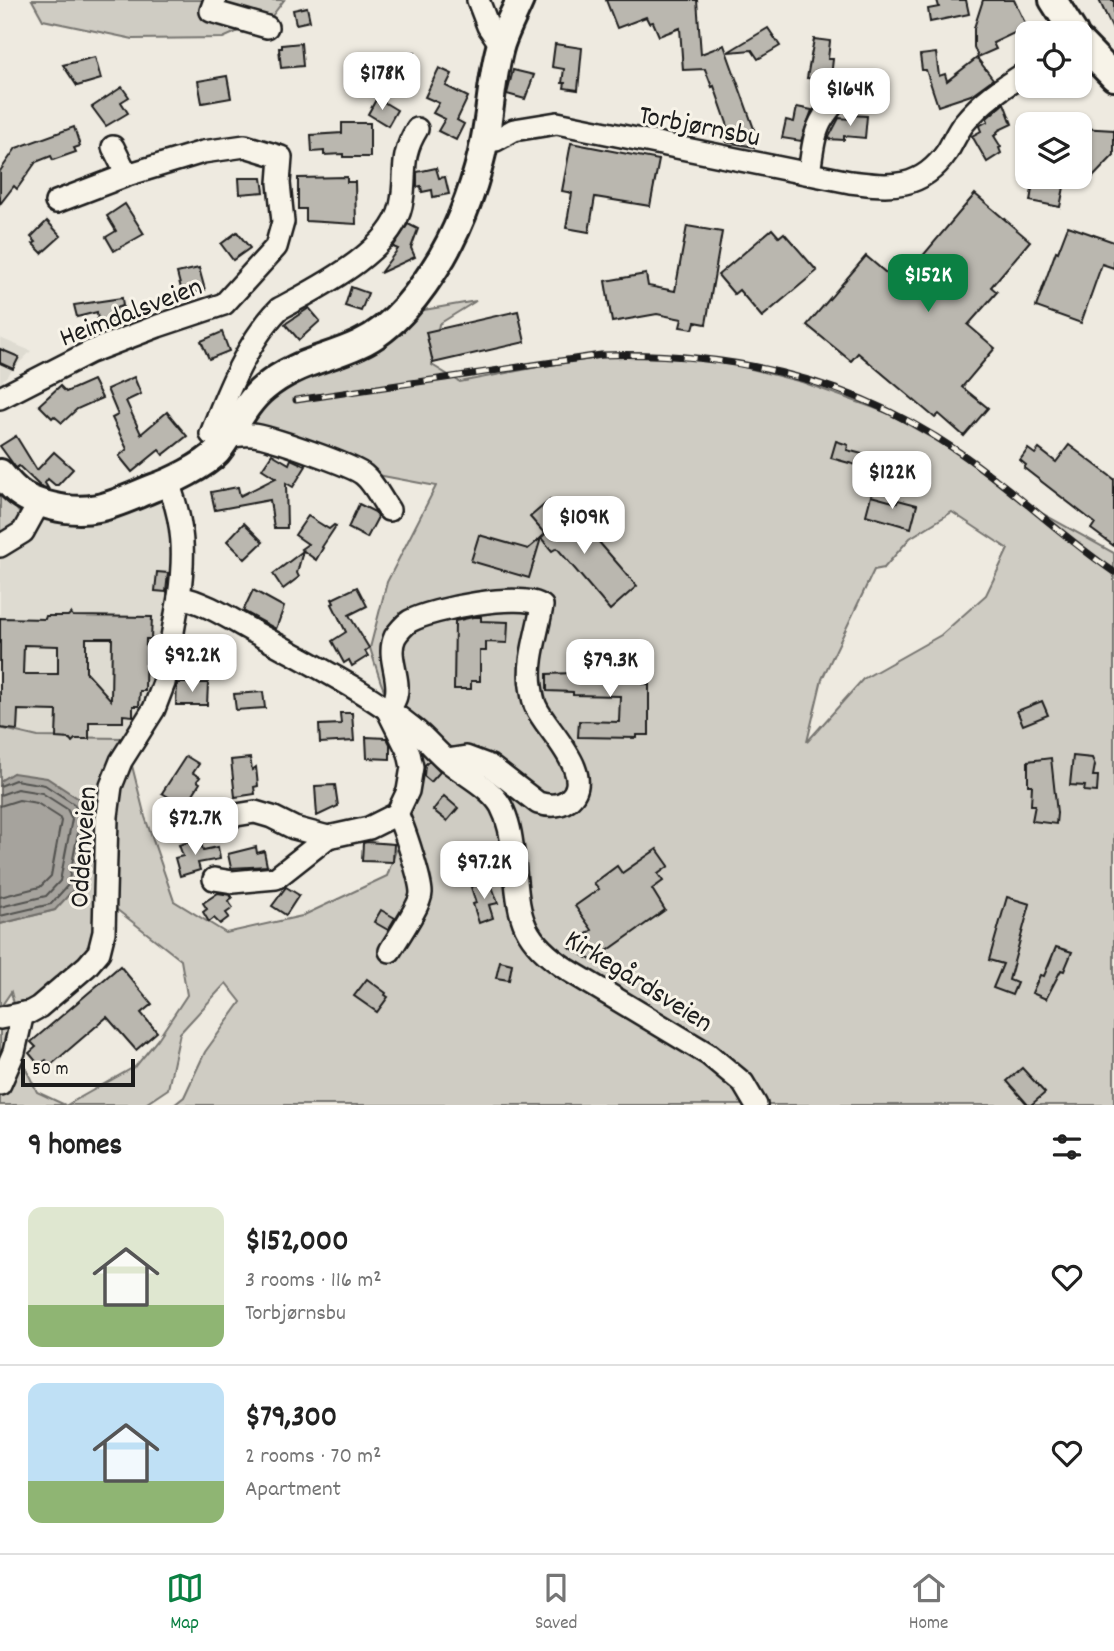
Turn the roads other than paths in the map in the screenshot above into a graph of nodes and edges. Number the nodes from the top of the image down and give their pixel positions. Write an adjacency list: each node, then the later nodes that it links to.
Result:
1 (215, 0): 6 (street)
2 (478, 0): 7 (street)
3 (520, 0): 7 (main road)
4 (1053, 0): 5 (main road)
5 (1065, 21)
6 (267, 27)
7 (501, 45): 13 (main road)
8 (1092, 56): 9 (main road)
9 (1114, 77)
10 (1015, 80): 15 (street, Torbjørnsbu)
11 (844, 85): 15 (street)
12 (417, 128): 19 (street)
13 (485, 142): 15 (street, Torbjørnsbu); 19 (main road)
14 (113, 147): 16 (street)
15 (808, 173)
16 (127, 174): 17 (street); 18 (street, Heimdalsveien)
17 (56, 202)
18 (0, 398)
19 (225, 438): 21 (main road); 23 (street)
20 (0, 473): 22 (main road)
21 (168, 483): 22 (main road); 25 (street)
22 (39, 503): 24 (street)
23 (388, 510)
24 (0, 546)
25 (179, 597): 26 (street, Kirkegårdsveien); 33 (street, Oddenveien)
26 (388, 711): 27 (street, Kirkegårdsveien); 27 (street); 28 (street)
27 (447, 760): 36 (street, Kirkegårdsveien)
28 (397, 814): 30 (street); 32 (street)
29 (224, 817): 30 (street)
30 (328, 836): 31 (street)
31 (214, 878)
32 (390, 951)
33 (23, 1013): 34 (street, Oddenveien); 35 (street)
34 (0, 1018)
35 (0, 1084)
36 (756, 1105)

